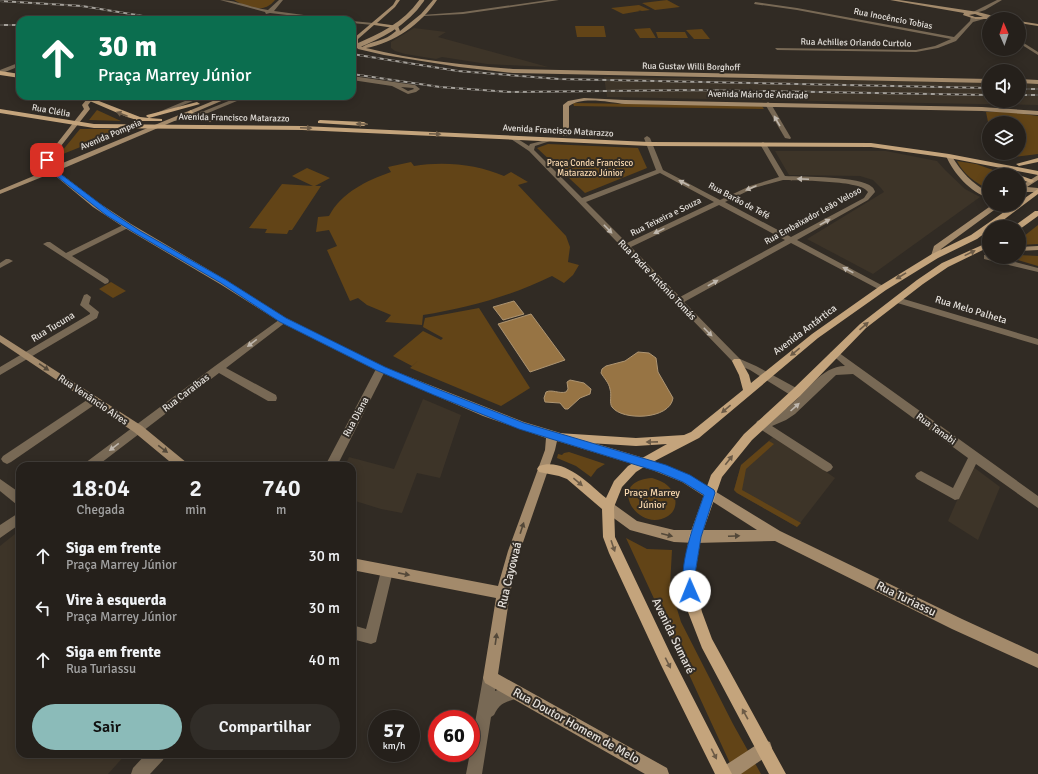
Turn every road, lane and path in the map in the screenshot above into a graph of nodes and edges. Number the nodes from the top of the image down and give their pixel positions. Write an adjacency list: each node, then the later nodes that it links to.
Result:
1 (220, 0): 11 (street); 19 (street)
2 (281, 0): 14 (street)
3 (398, 0): 30 (street)
4 (415, 0): 33 (street)
5 (422, 0): 35 (street, bridge)
6 (435, 0): 20 (street)
7 (557, 0): 20 (street)
8 (773, 0): 13 (street)
9 (892, 0): 23 (street)
10 (1000, 0): 16 (street, Rua Achilles Orlando Curtolo)
11 (230, 2): 17 (street)
12 (755, 3): 13 (street, Rua Inocêncio Tobias)
13 (767, 4): 32 (street, Rua Inocêncio Tobias)
14 (276, 5): 17 (street); 19 (street)
15 (401, 5): 28 (street)
16 (984, 9): 18 (street); 23 (street, Rua Achilles Orlando Curtolo)
17 (258, 10): 19 (street)
18 (985, 12)
19 (267, 13): 21 (street); 22 (street)
20 (424, 15): 31 (street)
21 (289, 16)
22 (298, 16)
23 (971, 16): 24 (street); 25 (street); 32 (street, Rua Achilles Orlando Curtolo)
24 (982, 18)
25 (982, 18)
26 (1026, 23): 29 (street)
27 (356, 24): 30 (street)
28 (382, 25): 30 (street); 30 (street); 31 (street)
29 (1038, 25)
30 (370, 26): 37 (street)
31 (395, 35): 34 (street)
32 (956, 39): 38 (street, Rua Achilles Orlando Curtolo)
33 (356, 42)
34 (384, 43): 37 (street); 40 (street)
35 (356, 46)
36 (1026, 46): 39 (street)
37 (360, 48): 40 (street, Rua Gustav Willi Borghoff)
38 (777, 49)
39 (1038, 54)
40 (394, 55): 45 (street, Rua Gustav Willi Borghoff)
41 (16, 66): 42 (street)
42 (0, 72): 43 (main road)
43 (16, 75)
44 (356, 79): 48 (street)
45 (982, 81)
46 (1026, 81): 47 (street)
47 (1038, 82)
48 (394, 85)
49 (89, 100): 60 (main road, Avenida Francisco Matarazzo, one-way to 49); 65 (street)
50 (236, 100): 57 (street)
51 (202, 102): 58 (street); 60 (street, Avenida Pompeia); 60 (street)
52 (768, 104): 53 (street, Avenida Mário de Andrade); 68 (street, Avenida Mário de Andrade); 71 (street, one-way to 52)
53 (982, 108): 59 (street, Avenida Mário de Andrade)
54 (1026, 108): 55 (street, Avenida Mário de Andrade)
55 (1038, 108)
56 (0, 111): 65 (main road, Rua Clélia)
57 (206, 112): 58 (street); 62 (main road)
58 (191, 113): 61 (street); 62 (main road)
59 (1038, 114)
60 (158, 117): 61 (main road, Avenida Francisco Matarazzo); 66 (street, Avenida Pompeia)
61 (169, 120): 62 (main road, Avenida Francisco Matarazzo); 67 (street, Avenida Pompeia)
62 (210, 120): 63 (main road, Avenida Francisco Matarazzo)
63 (230, 120)
64 (315, 121): 68 (main road, Avenida Francisco Matarazzo, one-way to 64)
65 (76, 124): 66 (main road, Avenida Francisco Matarazzo); 80 (street)
66 (142, 126): 67 (main road, Avenida Francisco Matarazzo); 80 (street, Avenida Pompeia)
67 (155, 126): 69 (main road, Avenida Francisco Matarazzo, one-way to 69); 80 (street, Avenida Pompeia)
68 (565, 135): 69 (main road); 73 (main road, Avenida Francisco Matarazzo)
69 (470, 136): 70 (main road, Avenida Francisco Matarazzo)
70 (513, 138): 72 (main road, Avenida Francisco Matarazzo); 75 (street, Rua Padre Antônio Tomás)
71 (788, 138): 73 (main road, Avenida Francisco Matarazzo); 79 (main road, Avenida Francisco Matarazzo)
72 (548, 140): 73 (main road, Avenida Francisco Matarazzo); 75 (street)
73 (648, 141): 74 (main road, Avenida Francisco Matarazzo); 83 (street)
74 (763, 144): 76 (main road, Avenida Francisco Matarazzo); 86 (street)
75 (531, 150): 94 (street, Rua Padre Antônio Tomás)
76 (949, 156): 78 (main road, Avenida Francisco Matarazzo); 91 (street)
77 (1038, 160): 79 (main road)
78 (975, 161): 81 (main road); 84 (main road, Avenida Francisco Matarazzo)
79 (1019, 164): 82 (main road, Avenida Francisco Matarazzo)
80 (50, 168): 88 (street, Avenida Pompeia); 92 (street, Avenida Pompeia); 101 (street)
81 (992, 168)
82 (1038, 168)
83 (660, 171): 94 (street); 95 (street, Rua Barão de Tefé, one-way to 83)
84 (1038, 173)
85 (1038, 177): 87 (street)
86 (783, 178): 95 (street, Rua Teixeira e Souza, one-way to 95); 103 (street, Rua Embaixador Leão Veloso, one-way to 86)
87 (1035, 182)
88 (0, 185)
89 (1026, 189): 90 (street)
90 (1038, 190): 93 (main road, Avenida Antártica)
91 (982, 191)
92 (0, 192)
93 (1026, 199)
94 (581, 201): 105 (street, Rua Padre Antônio Tomás, one-way to 105)
95 (720, 202): 103 (street, Rua Barão de Tefé); 105 (street, Rua Teixeira e Souza, one-way to 105)
96 (987, 212): 110 (street)
97 (1009, 212): 99 (main road, Avenida Antártica)
98 (1038, 213): 100 (main road)
99 (998, 220)
100 (1026, 221)
101 (128, 226): 109 (street); 120 (street)
102 (982, 231): 110 (main road, Avenida Antártica)
103 (791, 240): 116 (street, Rua Barão de Tefé, one-way to 103); 119 (street, Rua Embaixador Leão Veloso, one-way to 103)
104 (47, 244): 109 (street)
105 (625, 247): 119 (street, Rua Padre Antônio Tomás)
106 (982, 247): 118 (main road, one-way to 106)
107 (1038, 248): 108 (street)
108 (1026, 249)
109 (66, 256): 115 (street)
110 (935, 256): 116 (main road, Avenida Antártica, one-way to 116)
111 (9, 262): 113 (street)
112 (1014, 264): 114 (street)
113 (0, 266)
114 (1038, 270)
115 (105, 281)
116 (883, 288): 130 (main road, Avenida Antártica, one-way to 130)
117 (87, 297): 124 (street, Rua Tucuna)
118 (897, 300): 122 (street, Rua Melo Palheta); 123 (main road, one-way to 118)
119 (679, 301): 125 (street, Rua Padre Antônio Tomás, one-way to 125)
120 (283, 320): 126 (street, Rua Caraíbas, one-way to 126); 127 (street)
121 (0, 338): 124 (street, Rua Venâncio Aires)
122 (1038, 342)
123 (836, 353): 128 (street, Rua Tanabi); 132 (main road)
124 (27, 355): 129 (street, Rua Tucuna); 134 (street, Rua Venâncio Aires, one-way to 134)
125 (737, 361): 130 (street, Rua Padre Antônio Tomás); 131 (main road)
126 (218, 368): 133 (street); 136 (street, Rua Caraíbas)
127 (381, 369): 137 (street); 143 (street, Rua Diana)
128 (855, 370): 135 (street, one-way to 128); 139 (street, Rua Tanabi)
129 (0, 371)
130 (768, 376): 131 (main road, Avenida Antártica); 132 (street, Rua Padre Antônio Tomás)
131 (748, 391): 138 (main road, Avenida Antártica, one-way to 138)
132 (796, 393): 135 (main road)
133 (272, 398)
134 (93, 400): 136 (street, Rua Venâncio Aires); 140 (street)
135 (761, 424): 145 (street); 149 (main road, one-way to 135)
136 (138, 429): 141 (street, Rua Caraíbas, one-way to 141); 142 (street, Rua Venâncio Aires, one-way to 142)
137 (554, 436): 138 (main road, one-way to 137); 144 (street); 146 (street, Rua Cayowaá)
138 (690, 438): 144 (main road, Avenida Antártica)
139 (974, 456): 147 (street); 151 (street, Rua Tanabi)
140 (7, 459)
141 (94, 462)
142 (178, 462)
143 (333, 462)
144 (643, 462): 149 (street); 152 (main road)
145 (827, 467)
146 (543, 469): 152 (main road, one-way to 152); 159 (street, Rua Cayowaá, one-way to 146)
147 (921, 476)
148 (0, 484): 150 (street)
149 (710, 493): 155 (street, Rua Turiassu); 156 (main road)
150 (16, 497)
151 (1038, 503)
152 (608, 507): 156 (street, one-way to 156); 170 (main road, Avenida Sumaré, one-way to 170)
153 (16, 520): 154 (street)
154 (0, 532)
155 (776, 535): 156 (street, Rua Turiassu, one-way to 155); 161 (street, Rua Turiassu)
156 (695, 537): 165 (main road, one-way to 156)
157 (356, 565): 158 (street)
158 (387, 571): 159 (street, one-way to 159); 160 (street)
159 (503, 593): 162 (street, Rua Cayowaá, one-way to 159)
160 (356, 633)
161 (1038, 661)
162 (490, 678): 163 (street, Rua Doutor Homem de Melo); 164 (street, Rua Cayowaá)
163 (516, 692): 164 (street, Rua Cayowaá); 169 (street, Rua Doutor Homem de Melo)
164 (484, 719): 168 (street, Rua Cayowaá)
165 (764, 748): 170 (street); 171 (main road)
166 (153, 758): 167 (street)
167 (139, 774)
168 (474, 774)
169 (661, 774)
170 (726, 774)
171 (778, 774)

